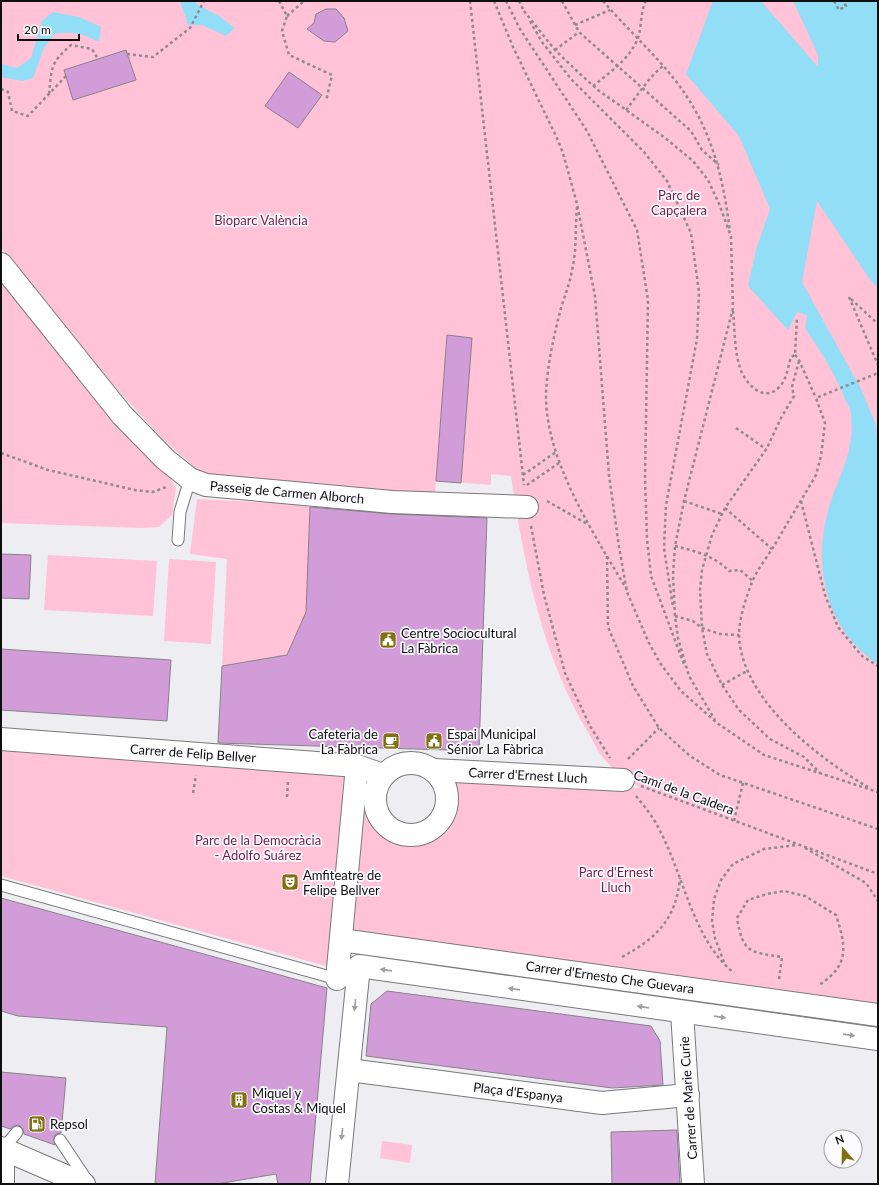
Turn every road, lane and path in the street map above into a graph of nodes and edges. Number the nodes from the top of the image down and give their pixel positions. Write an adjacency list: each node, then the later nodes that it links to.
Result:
1 (204, 1): 20 (path)
2 (279, 1): 15 (path)
3 (304, 1): 15 (path)
4 (470, 1): 48 (path)
5 (494, 1): 32 (path)
6 (506, 1): 68 (path)
7 (520, 1): 14 (path)
8 (562, 1): 16 (path)
9 (603, 1): 13 (path)
10 (646, 1): 18 (path)
11 (834, 1): 12 (path)
12 (843, 1)
13 (610, 10): 16 (path); 18 (path)
14 (524, 11): 19 (path); 63 (path)
15 (287, 16): 29 (path)
16 (575, 25): 17 (path)
17 (579, 32): 19 (path); 23 (path)
18 (638, 38): 22 (path); 23 (path)
19 (555, 50): 25 (path)
20 (128, 54)
21 (98, 59): 28 (path)
22 (663, 66): 26 (path); 31 (path)
23 (616, 67): 25 (path); 26 (path)
24 (66, 76): 28 (path)
25 (593, 86): 30 (path)
26 (643, 89): 30 (path); 31 (path)
27 (1, 90): 28 (path)
28 (49, 94)
29 (326, 101)
30 (626, 110): 33 (path)
31 (719, 165): 33 (path)
32 (577, 204): 45 (path); 62 (path)
33 (731, 238): 35 (path)
34 (1, 264): 49 (street, Passeig de Carmen Alborch)
35 (733, 308): 38 (path); 50 (path)
36 (797, 318): 38 (path)
37 (878, 324): 40 (path)
38 (795, 355): 39 (path)
39 (799, 361): 42 (path); 44 (path)
40 (878, 365)
41 (878, 373): 42 (path)
42 (816, 398): 51 (path)
43 (736, 428): 44 (path)
44 (766, 449): 53 (path)
45 (556, 452): 47 (path); 48 (path)
46 (1, 453): 49 (path)
47 (560, 463): 48 (path); 55 (path)
48 (523, 475)
49 (186, 476): 52 (street, Passeig de Carmen Alborch); 56 (lane)
50 (684, 501): 54 (path); 57 (path)
51 (801, 501): 58 (path); 66 (path)
52 (536, 503): 55 (path); 78 (path, Camí de la Caldera)
53 (725, 508): 54 (path); 58 (path)
54 (722, 514): 59 (path)
55 (590, 525): 60 (path)
56 (178, 540)
57 (675, 546): 59 (path); 63 (path)
58 (772, 549): 61 (path)
59 (705, 555): 61 (path); 64 (path)
60 (607, 556): 62 (path); 71 (path)
61 (753, 581): 65 (path)
62 (627, 592): 70 (path)
63 (675, 616): 64 (path); 68 (path)
64 (702, 628): 65 (path); 69 (path)
65 (739, 635): 67 (path)
66 (878, 666)
67 (747, 671): 69 (path); 81 (path)
68 (689, 676): 70 (path)
69 (722, 685): 76 (path)
70 (717, 723): 76 (path)
71 (659, 728): 78 (path); 80 (path)
72 (1, 739): 73 (street, Carrer de Felip Bellver)
73 (357, 766): 77 (street, Carrer de Felip Bellver); 92 (street)
74 (434, 770): 77 (street); 77 (street); 78 (street, Carrer d'Ernest Lluch)
75 (197, 773): 83 (path)
76 (820, 774): 81 (path)
77 (383, 775)
78 (620, 775): 85 (path, Camí de la Caldera); 89 (path)
79 (288, 778): 84 (path)
80 (743, 783): 85 (path); 86 (path)
81 (874, 790): 82 (path)
82 (878, 792)
83 (193, 793)
84 (287, 797)
85 (734, 821): 87 (path, Camí de la Caldera)
86 (878, 829)
87 (798, 844): 88 (path, Camí de la Caldera); 91 (path); 93 (path)
88 (878, 874)
89 (680, 878): 93 (path); 94 (path)
90 (1, 885): 95 (lane)
91 (878, 901)
92 (341, 940): 94 (street, Carrer d'Ernesto Che Guevara); 95 (street)
93 (726, 966): 96 (path)
94 (590, 974): 98 (street, Carrer d'Ernesto Che Guevara)
95 (351, 976): 99 (street, Carrer d'Ernesto Che Guevara, one-way to 95); 102 (street, one-way to 102)
96 (738, 976)
97 (817, 986): 98 (path)
98 (776, 1001): 100 (street, Carrer d'Ernesto Che Guevara)
99 (682, 1012): 101 (street, Carrer d'Ernesto Che Guevara, one-way to 101); 103 (street, Carrer de Marie Curie)
100 (878, 1015)
101 (878, 1039)
102 (349, 1070): 103 (street, Plaça d'Espanya); 110 (street, one-way to 110)
103 (688, 1095): 111 (street, Carrer de Marie Curie)
104 (17, 1132): 106 (lane)
105 (60, 1140): 109 (lane)
106 (2, 1149): 107 (street); 108 (street)
107 (3, 1184)
108 (84, 1184)
109 (90, 1184)
110 (337, 1184)
111 (693, 1184)

